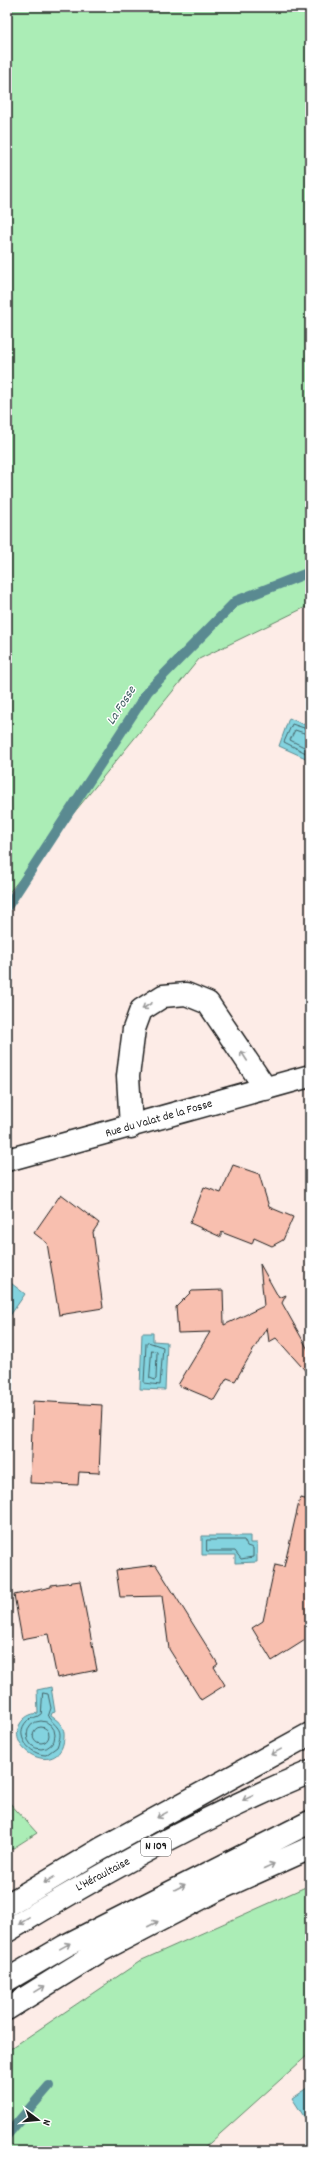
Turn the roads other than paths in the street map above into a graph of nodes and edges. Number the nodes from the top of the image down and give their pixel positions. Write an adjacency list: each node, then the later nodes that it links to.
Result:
1 (310, 1076): 2 (main road, Rue du Valat de la Fosse)
2 (266, 1089): 3 (main road, Rue du Valat de la Fosse); 3 (main road, one-way to 3)
3 (131, 1127): 4 (main road, Rue du Valat de la Fosse)
4 (7, 1160)
5 (310, 1734): 9 (main road, one-way to 9)
6 (310, 1772): 10 (main road, L'Héraultaise / N 109, one-way to 10)
7 (310, 1822): 11 (main road, one-way to 7)
8 (310, 1848): 12 (main road, one-way to 8)
9 (7, 1905)
10 (7, 1931)
11 (7, 1980)
12 (7, 2009)

